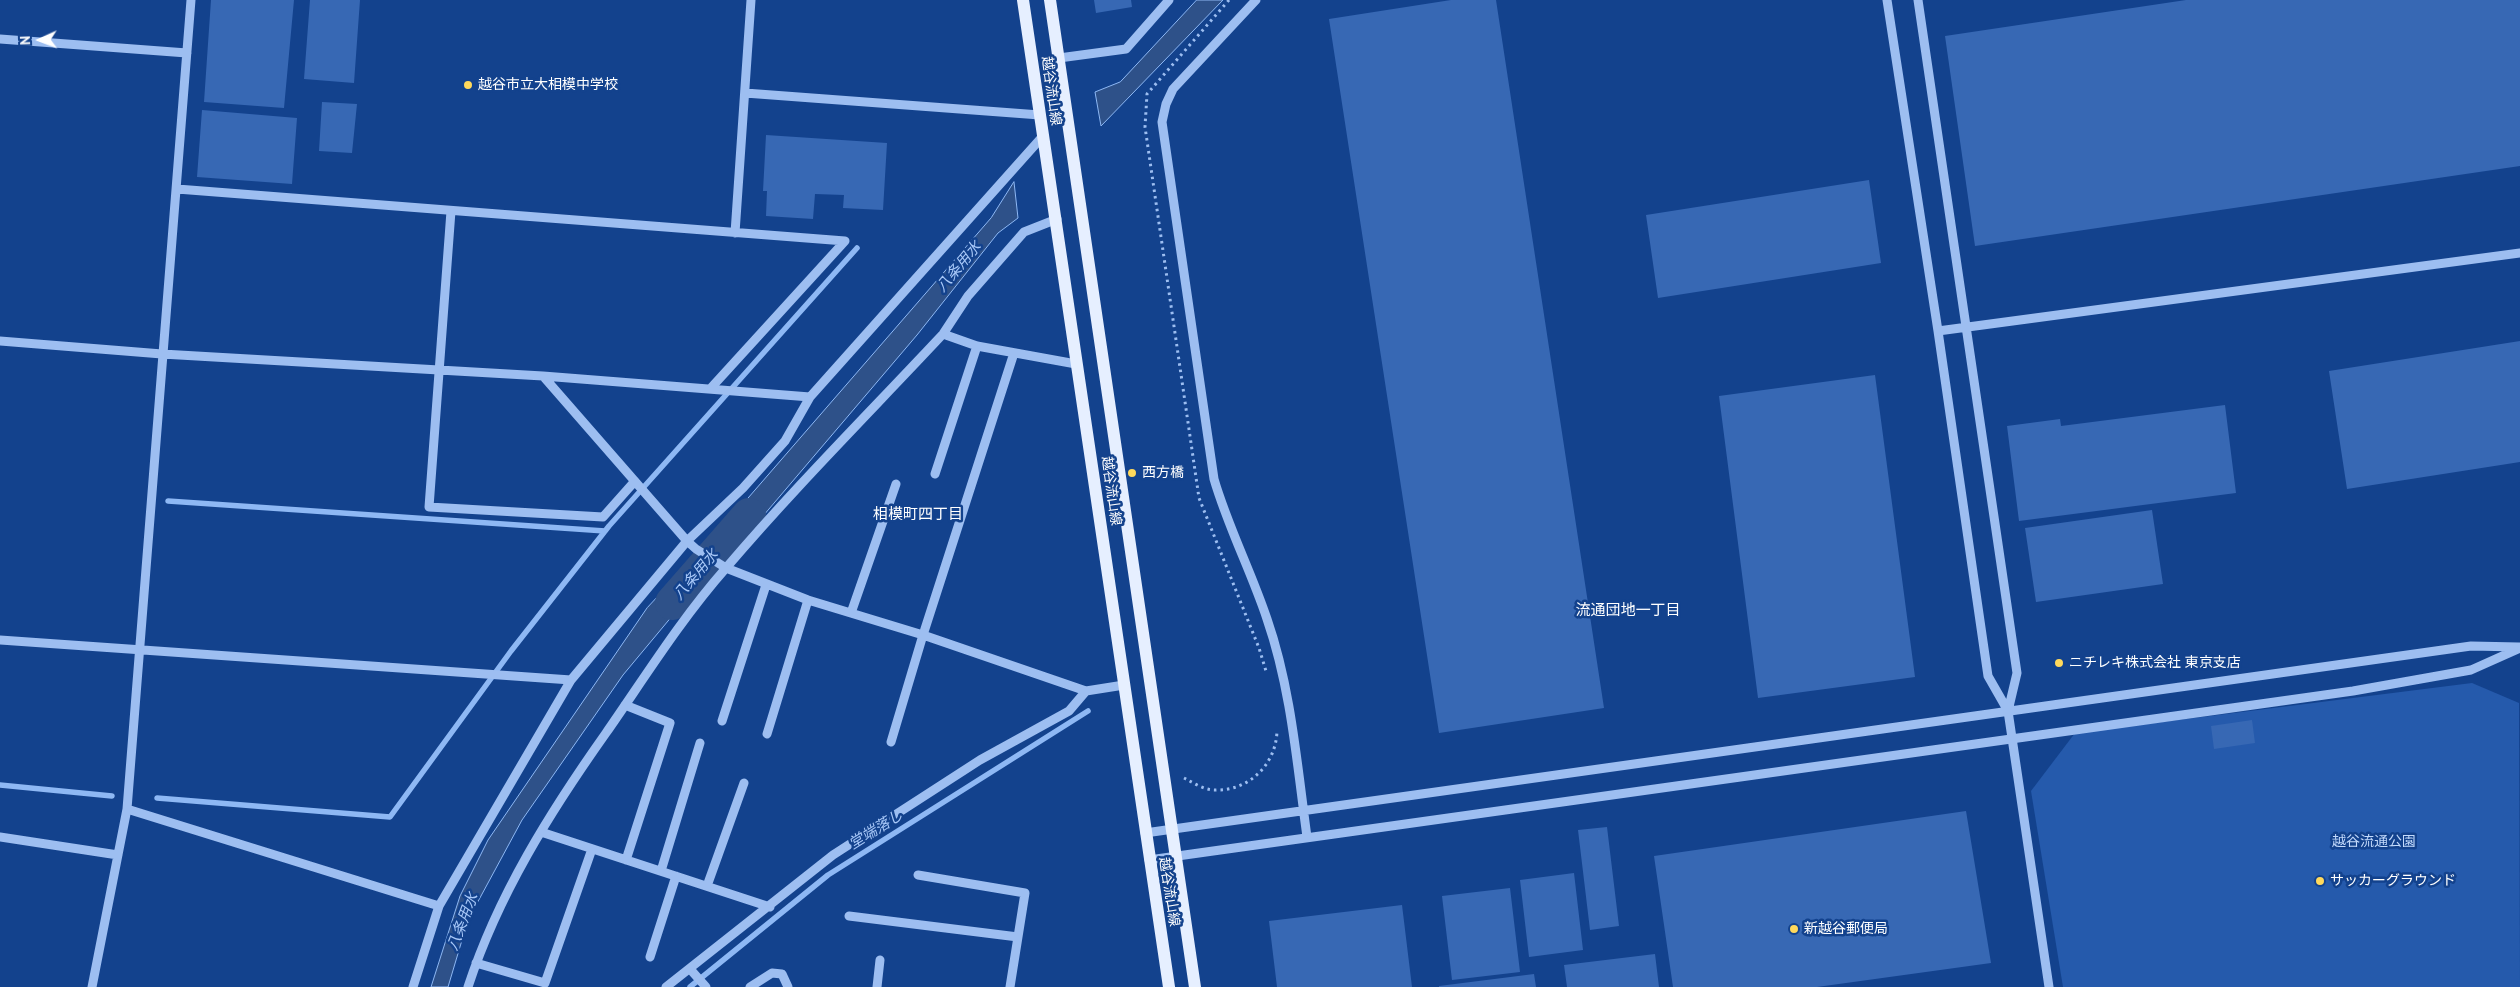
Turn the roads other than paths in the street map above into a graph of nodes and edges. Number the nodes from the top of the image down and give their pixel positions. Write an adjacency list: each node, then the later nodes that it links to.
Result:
1 (191, 0): 10 (street)
2 (751, 0): 12 (street)
3 (1023, 0): 13 (main road, 越谷流山線)
4 (1050, 0): 11 (main road, 越谷流山線)
5 (1168, 0): 11 (street)
6 (1256, 0): 56 (street)
7 (1887, 0): 21 (street)
8 (1918, 0): 20 (street)
9 (0, 40): 10 (street)
10 (187, 53): 15 (street)
11 (1059, 58): 57 (main road, 越谷流山線)
12 (745, 93): 13 (street); 18 (street)
13 (1040, 115): 14 (main road, 越谷流山線)
14 (1043, 136): 17 (main road, 越谷流山線); 31 (street)
15 (177, 189): 16 (street); 26 (street)
16 (451, 211): 18 (street); 28 (street)
17 (1057, 219): 22 (street); 27 (main road, 越谷流山線)
18 (735, 233): 30 (street)
19 (2520, 253): 20 (street)
20 (1966, 327): 21 (street); 48 (street)
21 (1938, 331): 48 (street)
22 (943, 334): 24 (street); 36 (street)
23 (0, 341): 26 (street)
24 (977, 346): 25 (street); 32 (street)
25 (1014, 353): 27 (street); 40 (street)
26 (162, 354): 28 (street); 43 (street)
27 (1076, 364): 45 (main road, 越谷流山線)
28 (439, 372): 29 (street); 33 (street)
29 (543, 376): 30 (street); 33 (street)
30 (710, 389): 31 (street)
31 (810, 397): 35 (street)
32 (934, 474)
33 (635, 481): 35 (street)
34 (896, 484): 39 (street)
35 (688, 541): 36 (street); 44 (street)
36 (722, 565): 37 (street); 47 (street)
37 (766, 585): 38 (street); 49 (street)
38 (808, 600): 39 (street); 50 (street)
39 (851, 612): 40 (street)
40 (923, 635): 46 (street); 52 (street)
41 (0, 640): 43 (street)
42 (2520, 648): 48 (street); 51 (street)
43 (140, 649): 44 (street); 55 (street)
44 (571, 680): 71 (street)
45 (1124, 685): 46 (street); 59 (main road, 越谷流山線)
46 (1086, 691): 72 (street)
47 (625, 705): 58 (street); 65 (street)
48 (2008, 711): 51 (street); 56 (street)
49 (722, 721)
50 (767, 734)
51 (2012, 740): 60 (street); 90 (street)
52 (891, 742)
53 (700, 743): 67 (street)
54 (744, 782): 70 (street)
55 (127, 809): 63 (street); 71 (street)
56 (1303, 809): 57 (street); 60 (street)
57 (1172, 829): 59 (street); 64 (main road, 越谷流山線)
58 (540, 832): 62 (street); 77 (street)
59 (1145, 833): 66 (main road, 越谷流山線)
60 (1307, 836): 64 (street)
61 (0, 837): 63 (street)
62 (592, 849): 65 (street); 77 (street)
63 (118, 855): 79 (street)
64 (1176, 856): 66 (street); 89 (main road, 越谷流山線)
65 (626, 860): 67 (street)
66 (1149, 860): 88 (main road, 越谷流山線)
67 (661, 871): 69 (street)
68 (918, 875): 74 (street)
69 (676, 876): 70 (street); 75 (street)
70 (708, 886): 72 (street)
71 (438, 906): 80 (street)
72 (770, 907): 78 (street)
73 (849, 916): 74 (street)
74 (1018, 936): 87 (street)
75 (650, 957)
76 (880, 960): 86 (street)
77 (476, 963): 81 (street)
78 (690, 970): 82 (street); 83 (street)
79 (92, 987)
80 (413, 987)
81 (468, 987)
82 (666, 987)
83 (706, 987)
84 (750, 987): 85 (street)
85 (788, 987)
86 (877, 987)
87 (1010, 987)
88 (1169, 987)
89 (1195, 987)
90 (2049, 987)

